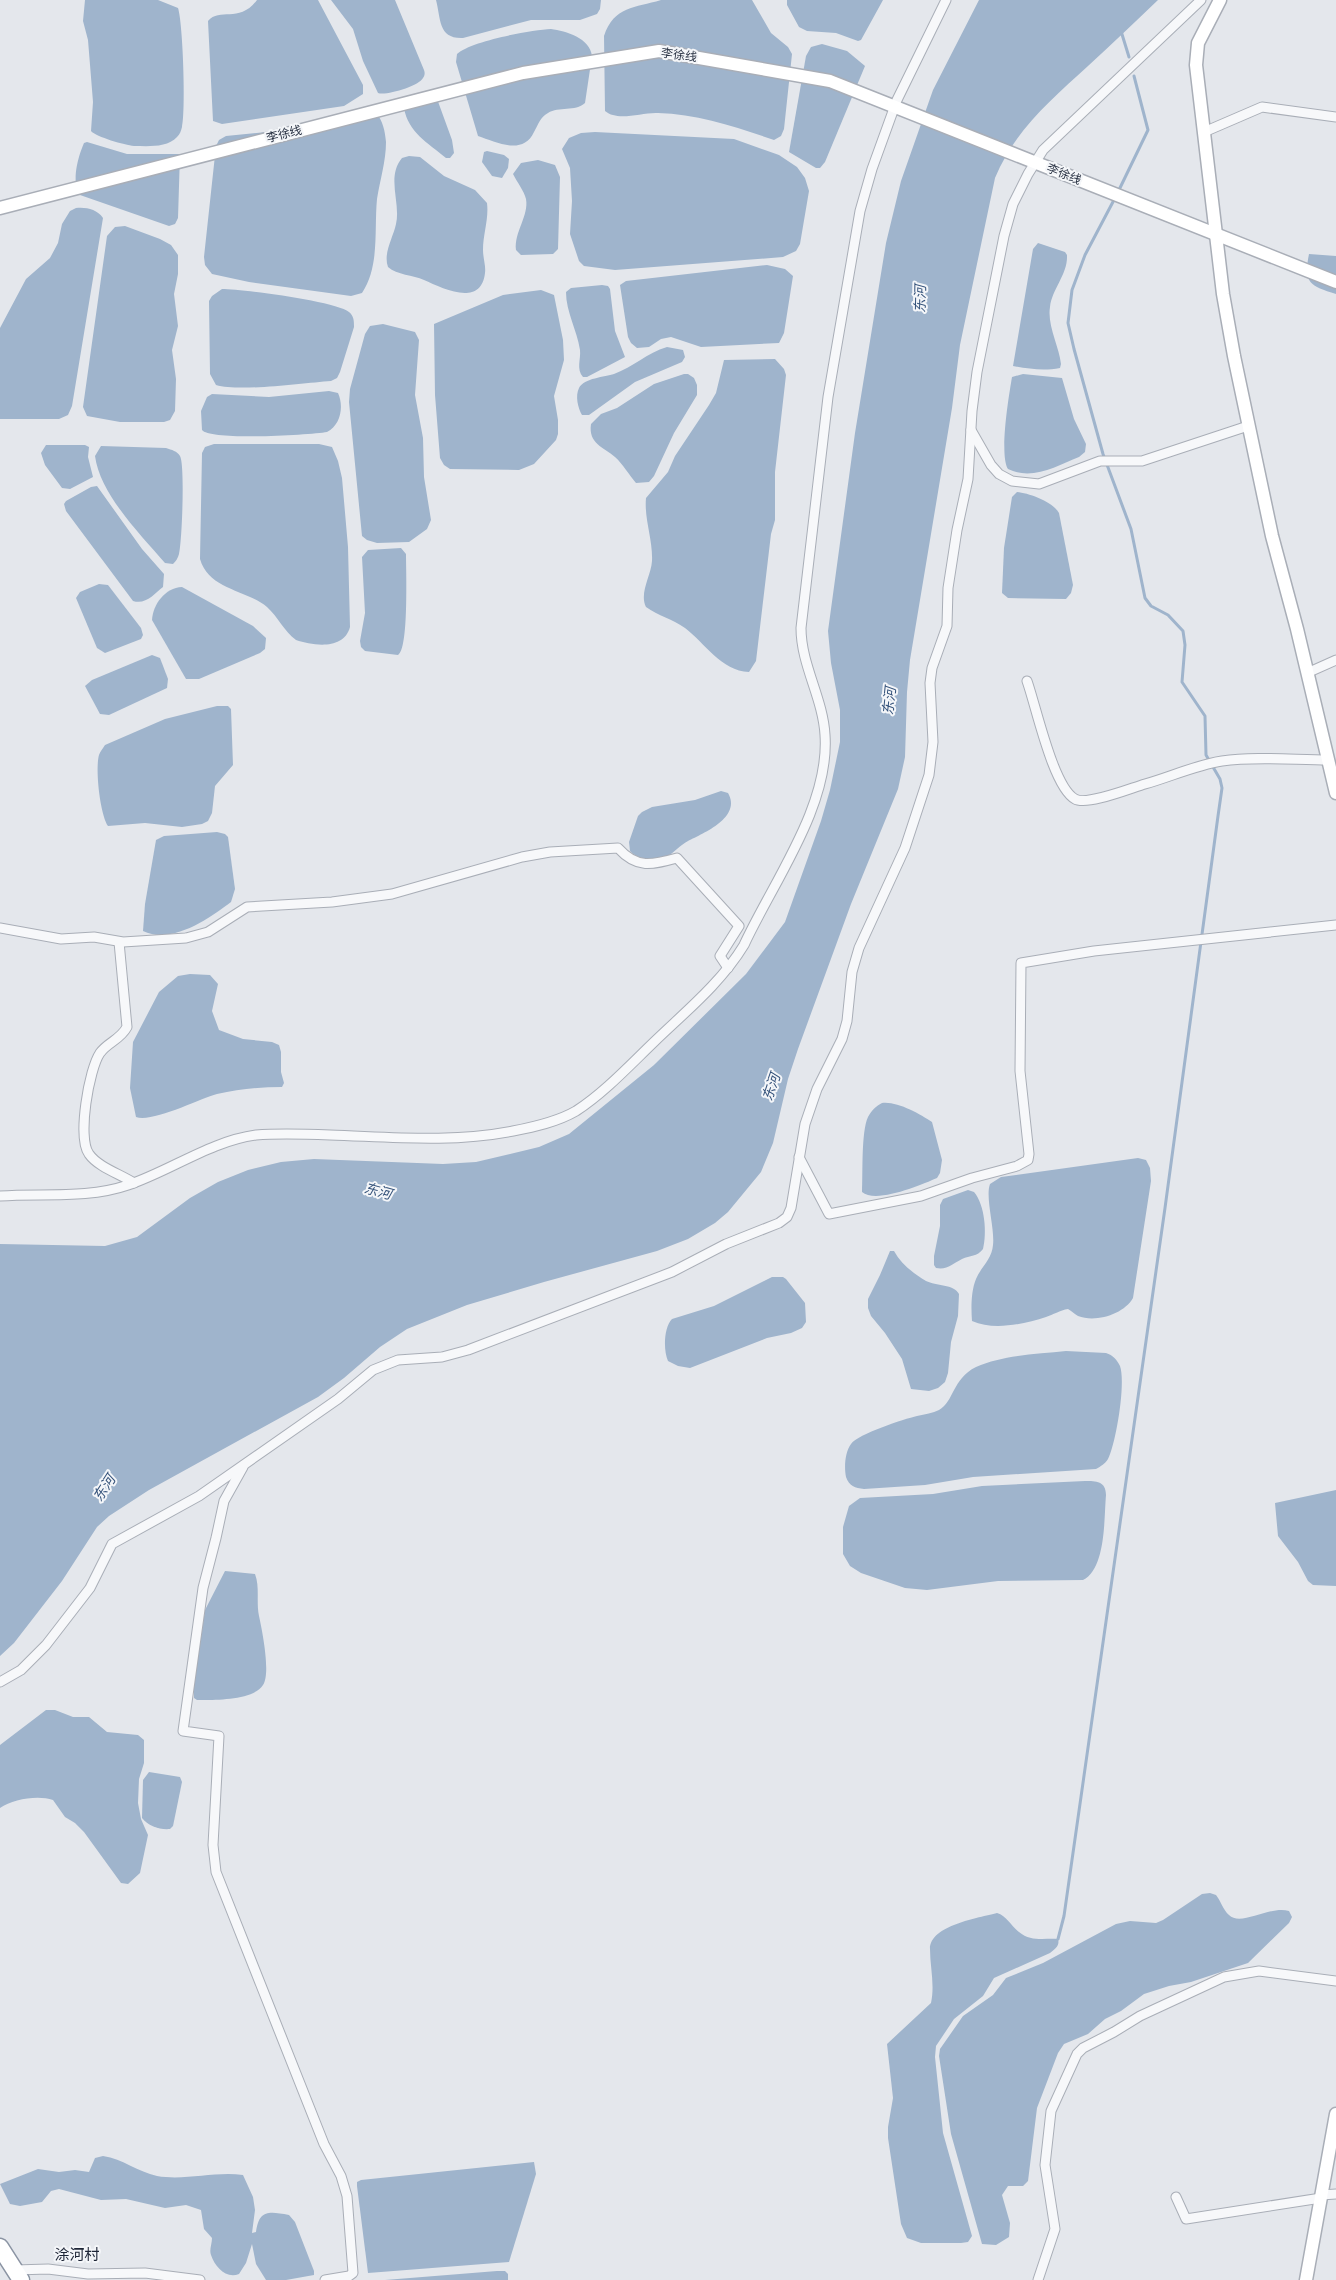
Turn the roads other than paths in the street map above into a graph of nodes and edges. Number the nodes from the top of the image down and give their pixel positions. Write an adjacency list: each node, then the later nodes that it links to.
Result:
1 (946, 0): 18 (street)
2 (1201, 0): 9 (street)
3 (1220, 0): 5 (main road)
4 (1336, 117): 5 (street)
5 (1204, 132): 8 (main road)
6 (0, 208): 7 (main road, 李徐线)
7 (1336, 282)
8 (1248, 426): 9 (street); 11 (main road)
9 (971, 430): 19 (street)
10 (1336, 660): 11 (street)
11 (1307, 673): 13 (main road)
12 (1027, 681): 13 (street)
13 (1328, 760): 14 (main road)
14 (1336, 793)
15 (1336, 924): 19 (street)
16 (0, 928): 17 (street)
17 (119, 942): 18 (street); 20 (street)
18 (728, 968): 20 (street)
19 (799, 1157): 22 (street)
20 (134, 1183): 21 (street)
21 (0, 1196)
22 (245, 1464): 23 (street); 32 (street)
23 (0, 1682)
24 (1336, 1981): 33 (street)
25 (1336, 2114): 28 (main road)
26 (1336, 2194): 28 (street)
27 (1176, 2197): 28 (street)
28 (1321, 2197): 34 (main road)
29 (0, 2246): 30 (highway)
30 (18, 2275): 31 (street)
31 (200, 2280)
32 (325, 2280)
33 (1038, 2280)
34 (1306, 2280)

